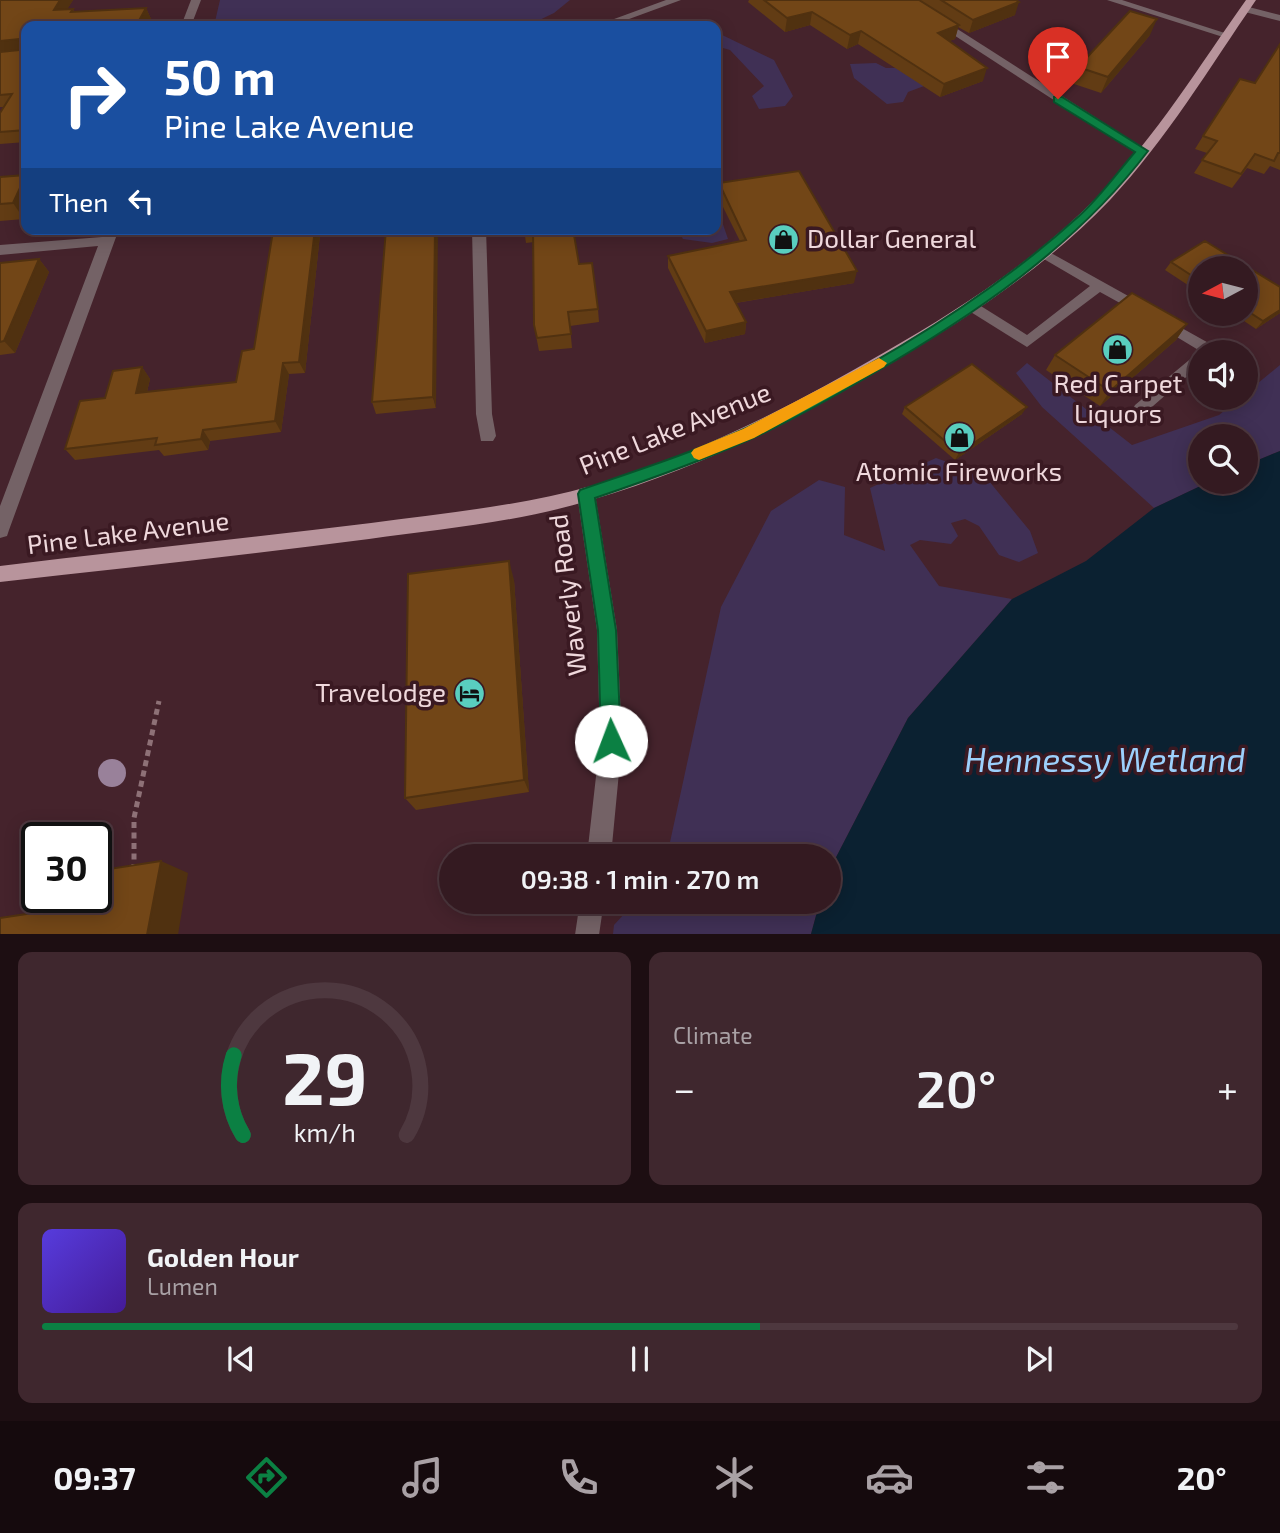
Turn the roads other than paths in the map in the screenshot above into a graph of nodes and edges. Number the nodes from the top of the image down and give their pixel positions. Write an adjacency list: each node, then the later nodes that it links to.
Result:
1 (196, 0): 7 (street)
2 (676, 0): 8 (street)
3 (905, 0): 10 (street)
4 (1112, 0): 9 (lane)
5 (1248, 4): 6 (street); 9 (main road, Pine Lake Avenue)
6 (1280, 18)
7 (188, 21)
8 (615, 21)
9 (1226, 35): 10 (main road, Pine Lake Avenue)
10 (1142, 151): 14 (main road, Pine Lake Avenue)
11 (110, 235): 13 (street); 22 (street)
12 (479, 235): 20 (street)
13 (0, 250)
14 (1042, 252): 15 (lane); 16 (main road, Pine Lake Avenue)
15 (1100, 285): 16 (lane); 17 (lane)
16 (971, 306): 21 (main road, Pine Lake Avenue)
17 (1194, 340)
18 (1188, 367): 19 (lane)
19 (1140, 409)
20 (487, 436)
21 (586, 494): 23 (main road, Pine Lake Avenue); 24 (street, Waverly Road)
22 (0, 530)
23 (0, 575)
24 (600, 844)
25 (590, 914): 26 (street)
26 (587, 934)

